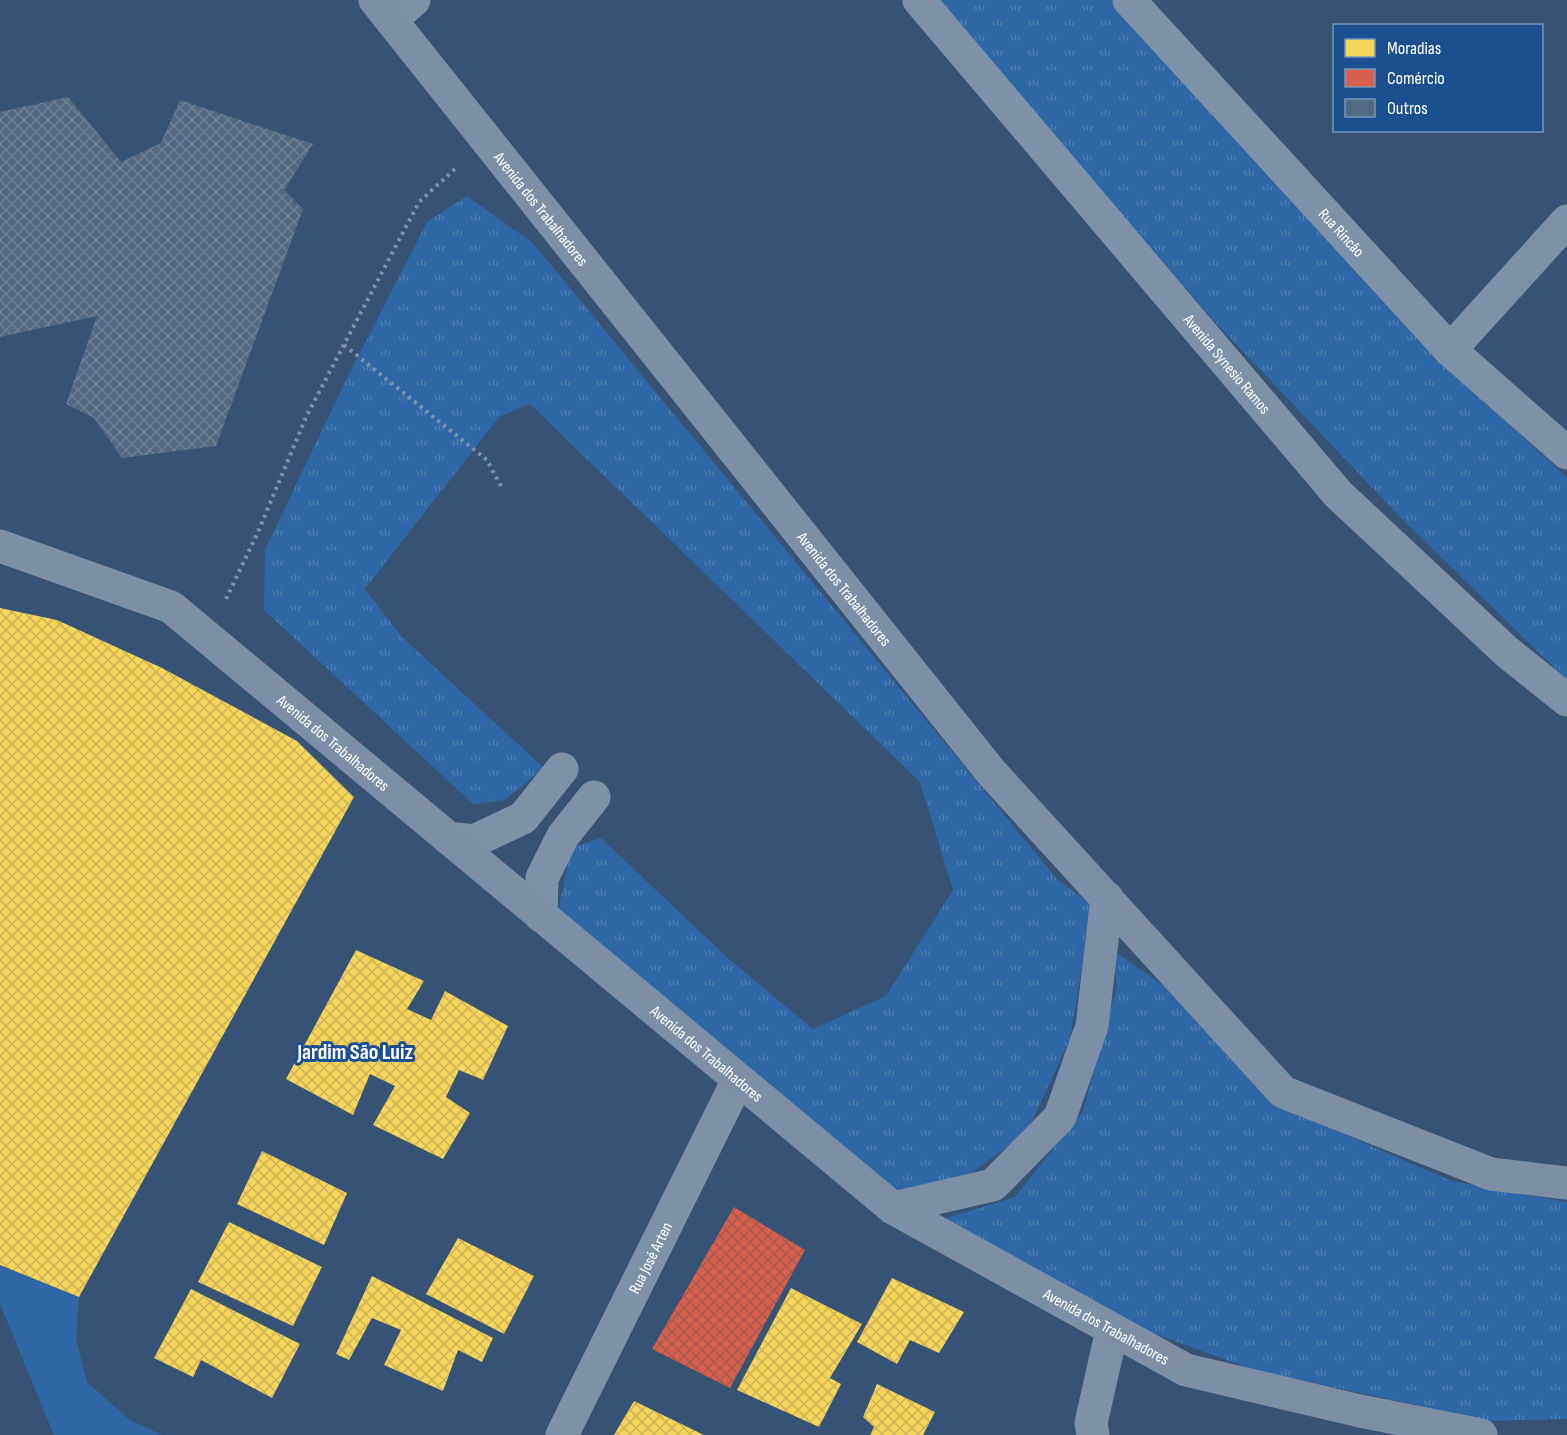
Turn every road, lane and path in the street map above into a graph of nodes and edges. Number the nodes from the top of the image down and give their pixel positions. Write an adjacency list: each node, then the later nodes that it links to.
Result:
1 (919, 0): 12 (street, Avenida Synesio Ramos)
2 (393, 7): 4 (main road, Avenida dos Trabalhadores)
3 (1147, 7): 7 (street, Rua Rincão)
4 (487, 141): 6 (path); 16 (main road, Avenida dos Trabalhadores)
5 (1567, 221): 7 (street)
6 (344, 345): 9 (path); 11 (path)
7 (1450, 350): 8 (street, Rua Rincão)
8 (1567, 453)
9 (502, 488)
10 (0, 546): 11 (main road, Avenida dos Trabalhadores)
11 (207, 637): 15 (main road, Avenida dos Trabalhadores)
12 (1567, 700)
13 (562, 769): 15 (street)
14 (594, 797): 17 (street)
15 (448, 838): 17 (main road, Avenida dos Trabalhadores)
16 (1107, 898): 19 (main road, Avenida dos Trabalhadores); 20 (main road)
17 (541, 916): 18 (main road, Avenida dos Trabalhadores)
18 (738, 1080): 20 (main road, Avenida dos Trabalhadores); 22 (street, Rua José Arten)
19 (1567, 1183)
20 (892, 1208): 21 (main road, Avenida dos Trabalhadores)
21 (1112, 1330): 23 (street); 24 (main road, Avenida dos Trabalhadores)
22 (562, 1435)
23 (1093, 1435)
24 (1481, 1435)

